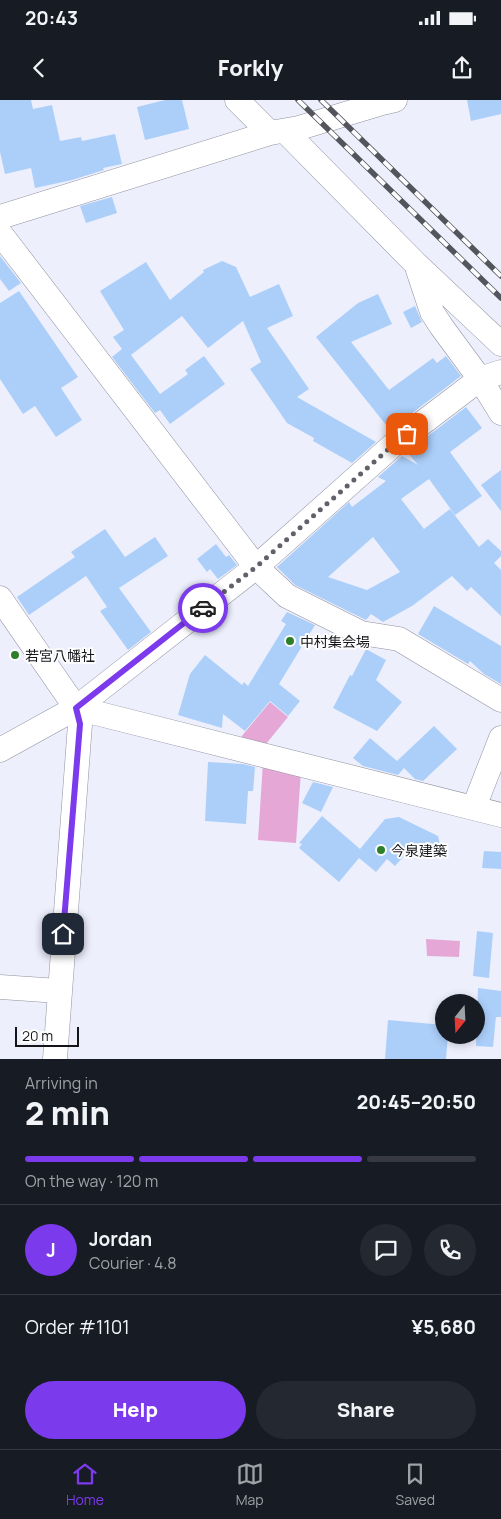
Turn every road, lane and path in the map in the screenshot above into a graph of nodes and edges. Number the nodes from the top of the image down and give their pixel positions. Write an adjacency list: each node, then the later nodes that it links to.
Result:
1 (237, 100): 3 (street)
2 (395, 100): 3 (street)
3 (277, 132): 4 (street); 6 (street)
4 (0, 218)
5 (0, 234): 10 (street)
6 (415, 264): 7 (street); 8 (street)
7 (501, 344)
8 (491, 375): 9 (street); 10 (street)
9 (501, 413)
10 (256, 567): 12 (street); 13 (street)
11 (0, 598): 13 (street)
12 (501, 700)
13 (76, 708): 15 (street); 16 (street); 19 (street)
14 (501, 738): 16 (street)
15 (0, 750)
16 (474, 807): 17 (street)
17 (501, 815)
18 (0, 988): 19 (street)
19 (59, 991): 20 (street)
20 (55, 1059)

